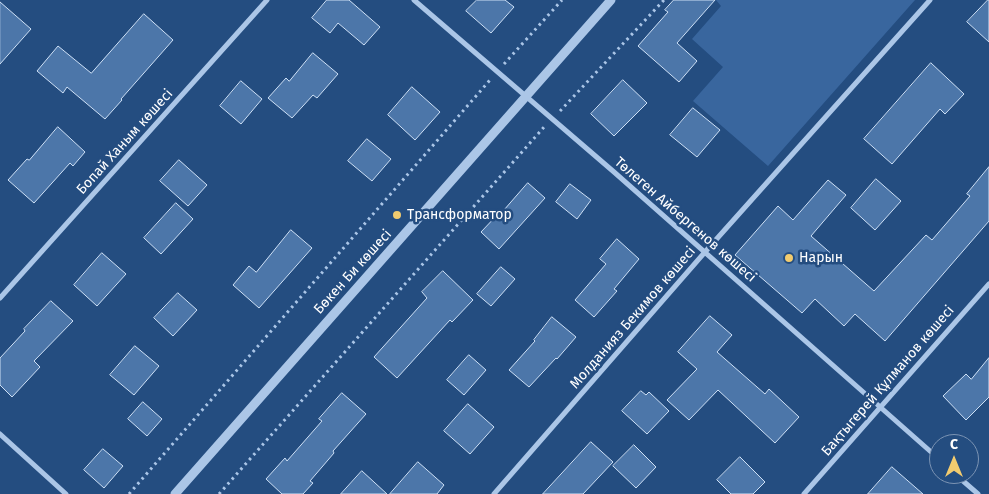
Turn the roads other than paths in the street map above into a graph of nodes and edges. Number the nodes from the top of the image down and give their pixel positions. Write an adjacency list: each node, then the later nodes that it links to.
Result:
1 (267, 0): 8 (street, Бопай Ханым көшесі)
2 (414, 0): 5 (street, Төлеген Айбергенов көшесі)
3 (611, 0): 5 (street, Бөкен Би көшесі)
4 (930, 0): 6 (street, Молданияз Бекимов көшесі)
5 (526, 98): 6 (street, Төлеген Айбергенов көшесі); 14 (street, Бөкен Би көшесі)
6 (705, 252): 9 (street, Төлеген Айбергенов көшесі); 15 (street, Молданияз Бекимов көшесі)
7 (989, 284): 9 (street, Бақтыгерей Құлманов көшесі)
8 (0, 298)
9 (880, 406): 11 (street, Төлеген Айбергенов көшесі); 16 (street, Бақтыгерей Құлманов көшесі)
10 (0, 434): 13 (street)
11 (929, 450)
12 (967, 484): 17 (street)
13 (66, 494)
14 (175, 494)
15 (494, 494)
16 (804, 494)
17 (978, 494)

